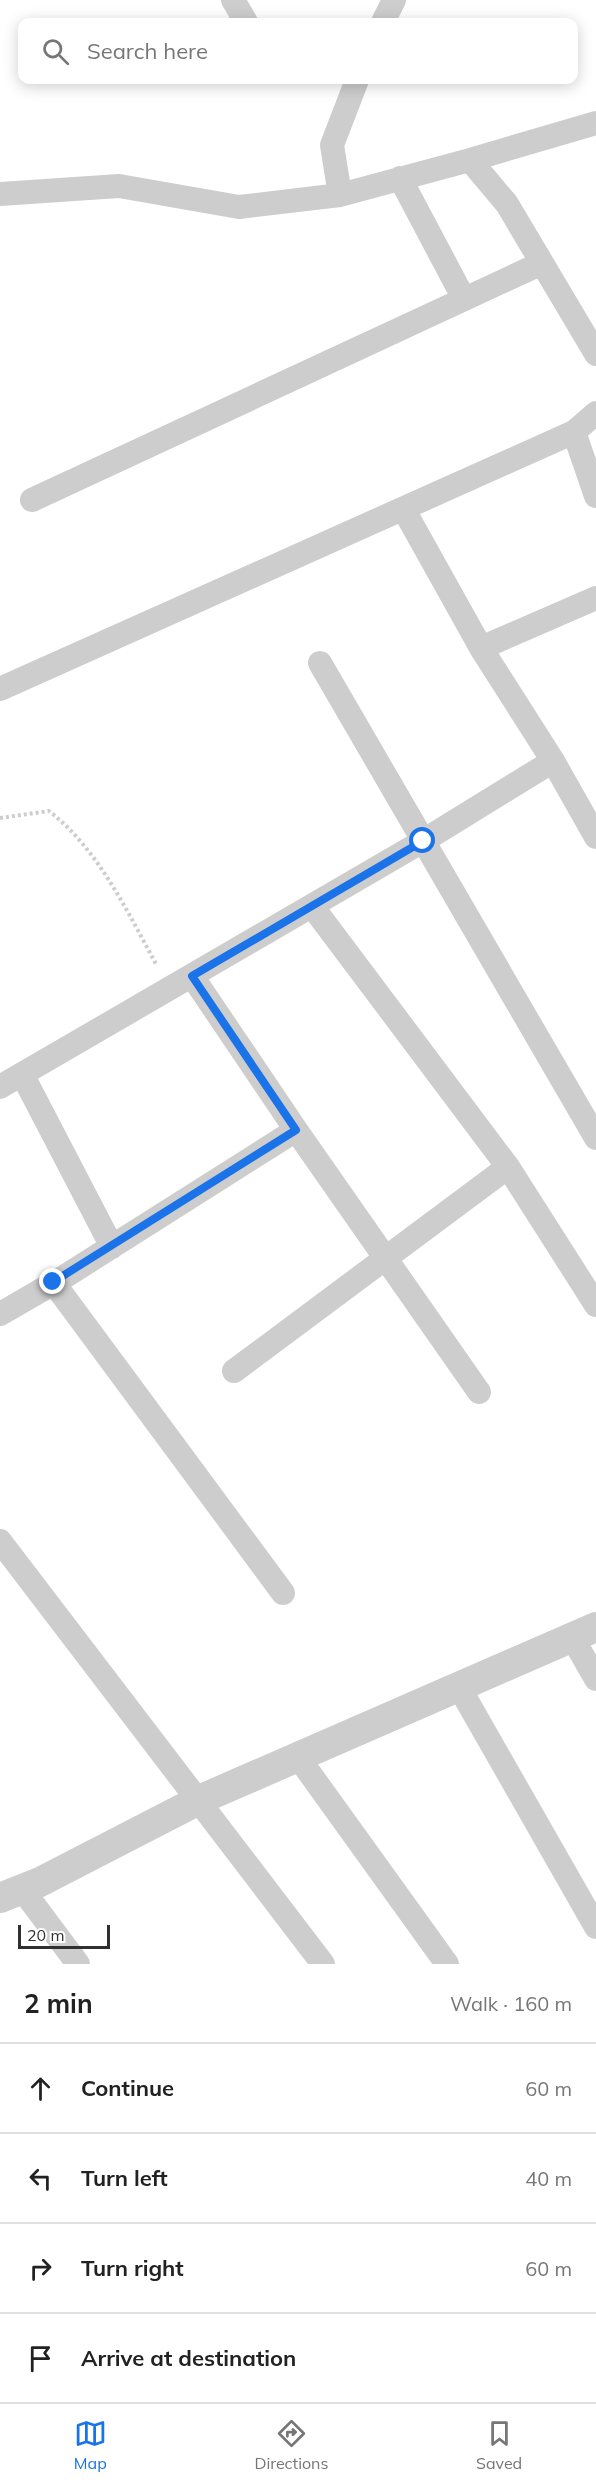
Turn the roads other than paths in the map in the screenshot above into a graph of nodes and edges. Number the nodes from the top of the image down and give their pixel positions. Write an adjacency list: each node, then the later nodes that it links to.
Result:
1 (233, 0): 3 (street)
2 (394, 0): 4 (street)
3 (244, 18)
4 (385, 18)
5 (355, 84): 10 (street)
6 (596, 123): 7 (street)
7 (470, 160): 8 (street); 11 (street)
8 (400, 178): 10 (street); 12 (street)
9 (0, 194): 10 (street)
10 (340, 195)
11 (542, 263): 12 (street); 13 (street)
12 (464, 299): 17 (street)
13 (596, 354)
14 (596, 412): 15 (street)
15 (574, 432): 16 (street); 18 (street)
16 (596, 496)
17 (32, 500)
18 (404, 510): 20 (street); 22 (street)
19 (596, 598): 20 (street)
20 (481, 648): 23 (street)
21 (320, 663): 25 (street)
22 (0, 689)
23 (553, 761): 24 (street); 25 (street)
24 (596, 837)
25 (423, 841): 26 (street); 31 (street)
26 (312, 906): 27 (street); 32 (street)
27 (192, 976): 28 (street); 30 (street)
28 (22, 1074): 29 (street); 33 (street)
29 (0, 1087)
30 (296, 1130): 33 (street); 34 (street)
31 (596, 1137)
32 (508, 1167): 34 (street); 36 (street)
33 (111, 1247): 35 (street)
34 (384, 1257): 38 (street); 39 (street)
35 (53, 1282): 37 (street); 41 (street)
36 (596, 1305)
37 (0, 1314)
38 (234, 1371)
39 (479, 1392)
40 (0, 1541): 46 (street)
41 (283, 1593)
42 (584, 1632): 43 (street); 44 (street)
43 (596, 1679)
44 (459, 1687): 45 (street); 48 (street)
45 (298, 1757): 46 (street); 51 (street)
46 (199, 1800): 47 (street); 50 (street)
47 (11, 1893): 49 (street)
48 (596, 1927)
49 (78, 1964)
50 (323, 1964)
51 (447, 1964)

